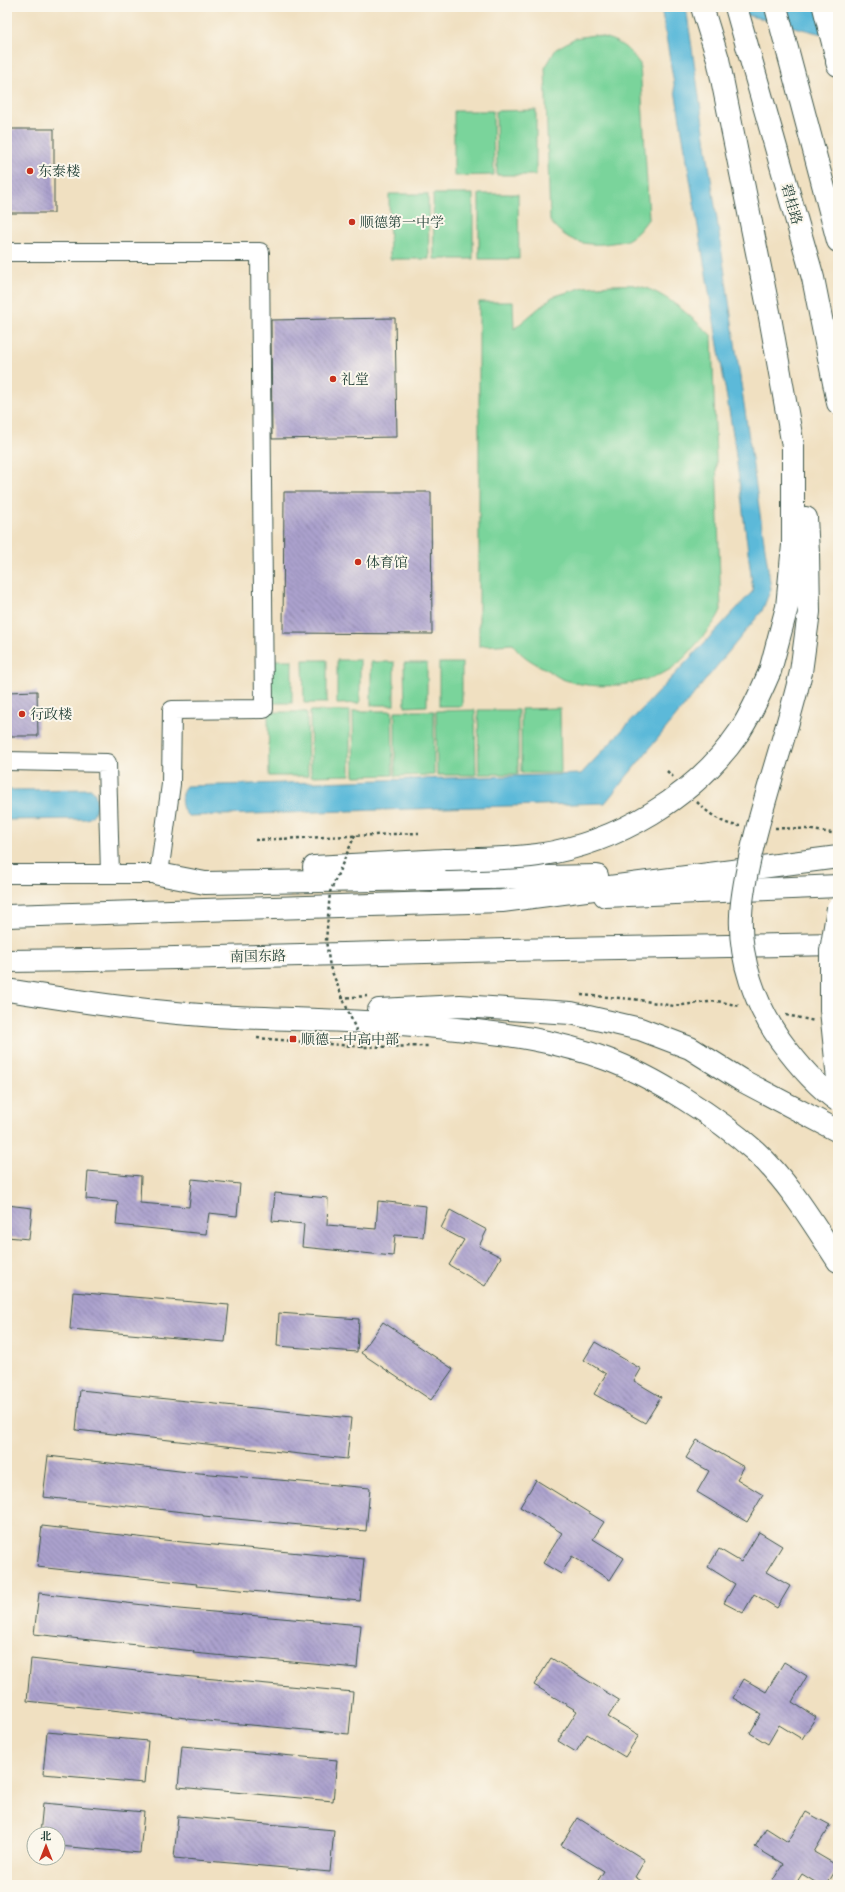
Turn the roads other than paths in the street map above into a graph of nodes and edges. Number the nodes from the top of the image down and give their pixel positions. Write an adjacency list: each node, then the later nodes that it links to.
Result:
1 (702, 7): 11 (main road)
2 (729, 7): 6 (main road)
3 (736, 7): 6 (main road, 碧桂路)
4 (776, 7): 8 (main road)
5 (824, 7): 7 (main road)
6 (742, 31): 10 (main road, 碧桂路)
7 (838, 63)
8 (838, 241)
9 (7, 252): 16 (street)
10 (838, 403)
11 (793, 446): 16 (main road, bridge); 27 (main road, bridge)
12 (7, 761): 15 (street)
13 (831, 858): 17 (main road)
14 (7, 874): 15 (street)
15 (110, 874): 16 (street)
16 (159, 874): 17 (main road)
17 (708, 874): 19 (main road)
18 (838, 886): 19 (main road)
19 (502, 900): 21 (main road)
20 (838, 908): 26 (main road, bridge)
21 (7, 916)
22 (838, 944): 23 (main road, 南国东路)
23 (7, 961)
24 (7, 990): 25 (main road)
25 (234, 1017): 28 (main road); 29 (main road)
26 (838, 1080)
27 (838, 1101)
28 (838, 1131)
29 (838, 1261)

